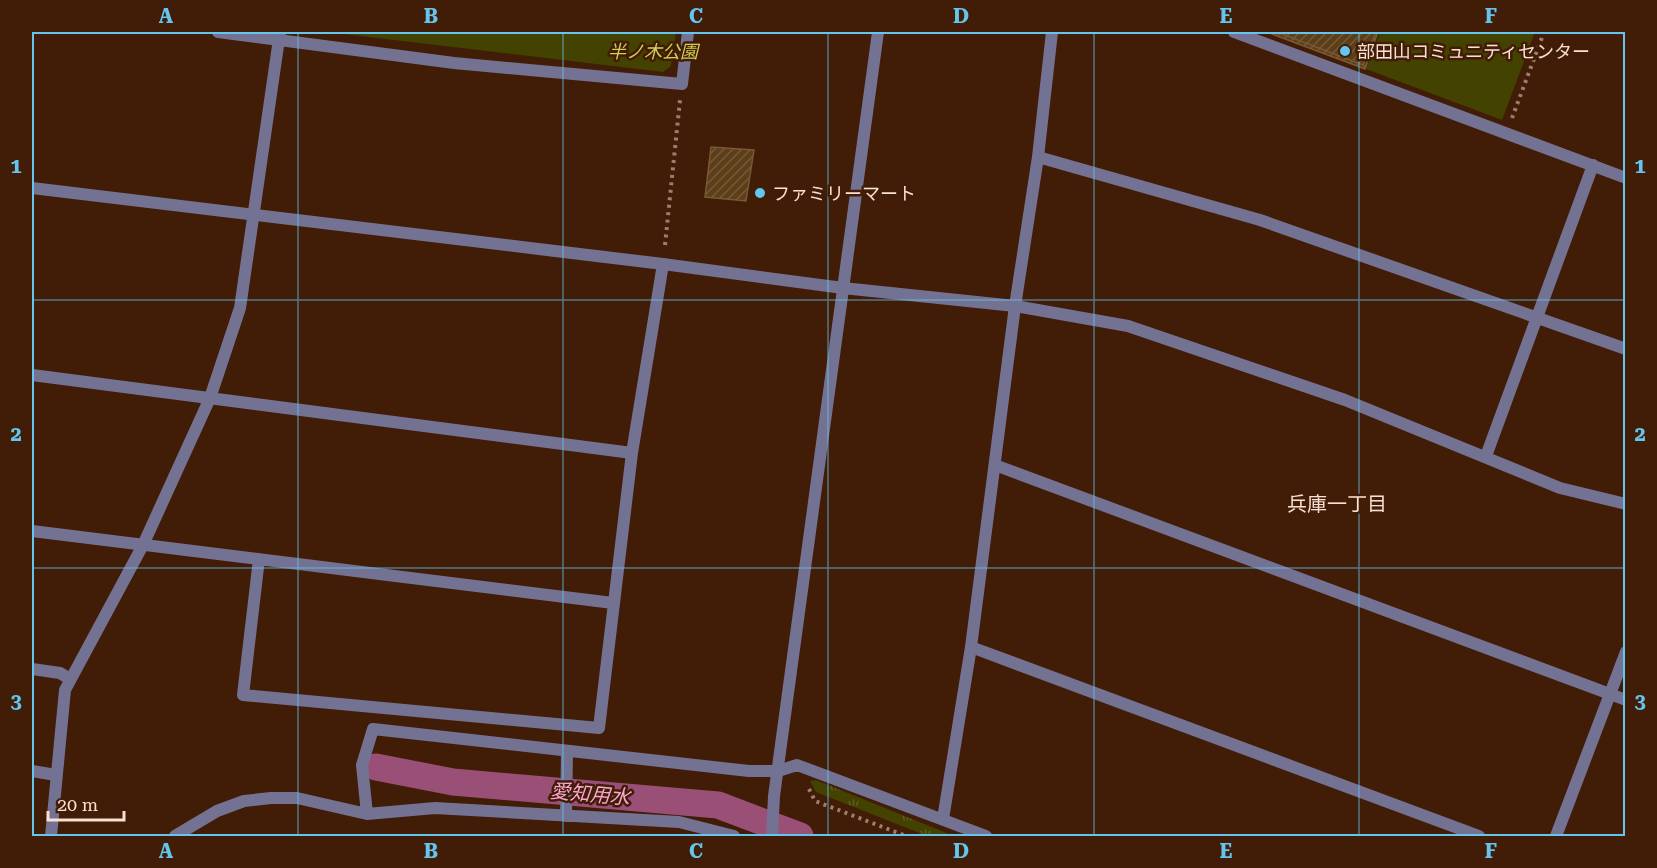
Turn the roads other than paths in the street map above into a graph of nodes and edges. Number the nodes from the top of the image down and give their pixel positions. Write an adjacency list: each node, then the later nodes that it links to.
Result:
1 (218, 32): 6 (street)
2 (688, 32): 6 (street)
3 (878, 32): 13 (street)
4 (1052, 32): 7 (street)
5 (1234, 32): 8 (street)
6 (280, 36): 11 (street)
7 (1038, 157): 14 (street); 15 (street)
8 (1593, 165): 9 (street); 15 (street)
9 (1626, 178)
10 (32, 188): 11 (street)
11 (254, 216): 12 (street); 18 (street)
12 (663, 264): 13 (street); 19 (street)
13 (843, 288): 14 (street); 35 (street)
14 (1015, 306): 20 (street); 21 (street)
15 (1539, 317): 16 (street); 20 (street)
16 (1626, 349)
17 (32, 375): 18 (street)
18 (210, 398): 19 (street); 24 (street)
19 (632, 453): 26 (street)
20 (1486, 456): 22 (street)
21 (995, 465): 27 (street); 31 (street)
22 (1626, 504)
23 (32, 531): 24 (street)
24 (143, 545): 25 (street); 30 (street)
25 (259, 559): 26 (street); 26 (street)
26 (613, 603)
27 (972, 647): 39 (street); 45 (street)
28 (1626, 652): 31 (street)
29 (32, 669): 30 (street)
30 (70, 679): 36 (street)
31 (1610, 694): 32 (street); 46 (street)
32 (1626, 700)
33 (567, 751): 35 (street); 37 (street); 38 (street)
34 (32, 771): 36 (street)
35 (778, 771): 39 (street); 43 (street)
36 (56, 775): 40 (street)
37 (367, 814): 38 (street); 41 (street)
38 (566, 816): 42 (street)
39 (943, 819): 44 (street)
40 (51, 837)
41 (176, 837)
42 (734, 837)
43 (772, 837)
44 (986, 837)
45 (1479, 837)
46 (1556, 837)

